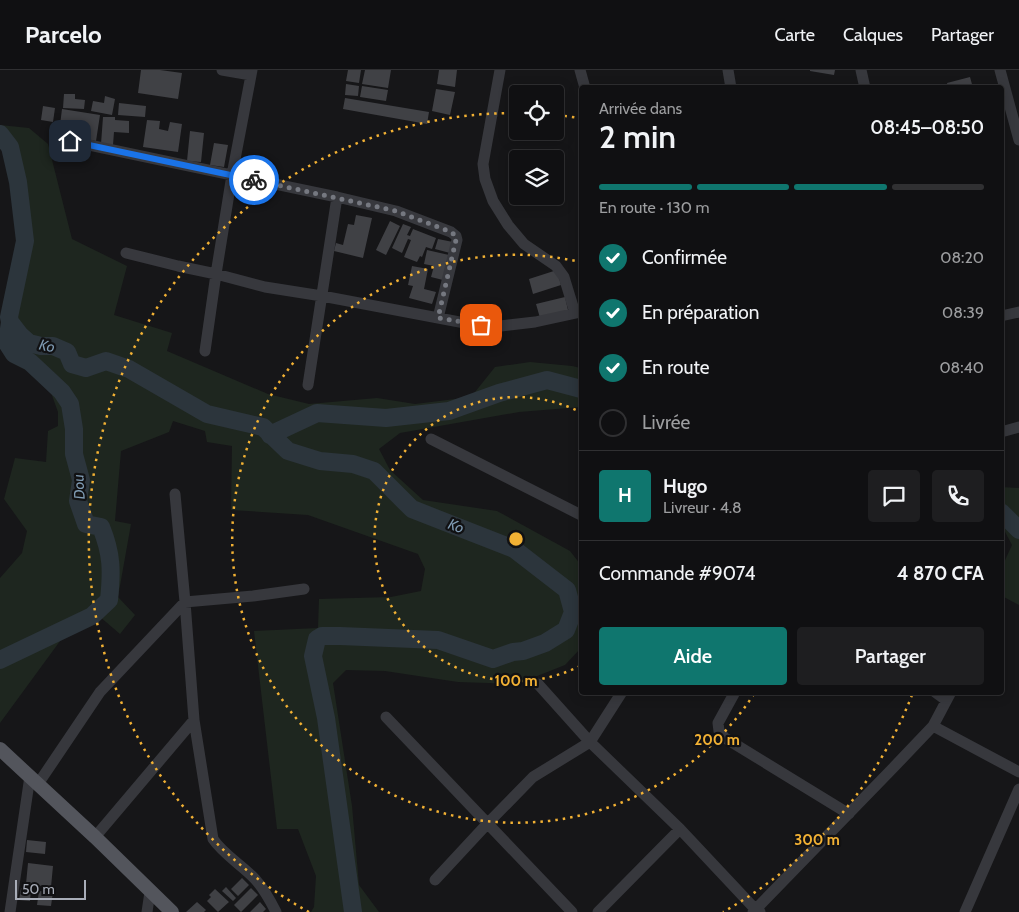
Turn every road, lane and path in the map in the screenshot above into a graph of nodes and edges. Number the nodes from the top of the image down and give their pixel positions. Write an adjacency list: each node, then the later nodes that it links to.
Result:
1 (222, 70): 7 (street)
2 (500, 70): 19 (street)
3 (580, 70): 8 (street)
4 (728, 70): 9 (street)
5 (861, 70): 10 (street)
6 (1000, 70): 11 (street)
7 (251, 72): 13 (street)
8 (584, 85)
9 (730, 85)
10 (865, 85)
11 (1019, 140)
12 (70, 141): 13 (street)
13 (232, 175): 14 (street); 16 (street)
14 (337, 197): 17 (street); 21 (street)
15 (126, 253): 16 (street)
16 (216, 274): 17 (street); 22 (street)
17 (322, 296): 21 (street); 23 (street)
18 (1019, 312): 20 (street)
19 (578, 313): 21 (street)
20 (1004, 315)
21 (438, 318)
22 (205, 351)
23 (308, 385)
24 (1019, 427): 25 (street)
25 (1004, 431)
26 (431, 439): 28 (street)
27 (175, 494): 30 (street)
28 (579, 514)
29 (304, 590): 30 (street)
30 (185, 602): 36 (street); 41 (street)
31 (538, 684): 38 (street)
32 (620, 695): 38 (street)
33 (733, 695): 43 (street)
34 (948, 696): 37 (street)
35 (386, 717): 44 (street)
36 (194, 720): 46 (street); 53 (street)
37 (933, 726): 40 (street); 43 (street)
38 (590, 742): 44 (street); 45 (street)
39 (0, 749): 41 (main road)
40 (1019, 772)
41 (34, 780): 46 (main road); 50 (street)
42 (1019, 789): 56 (street)
43 (849, 814): 49 (street)
44 (487, 824): 47 (street); 54 (street)
45 (680, 829): 49 (street); 55 (street)
46 (95, 836): 48 (main road)
47 (435, 880)
48 (150, 892): 51 (street); 52 (main road)
49 (756, 911)
50 (10, 912)
51 (147, 912)
52 (172, 912)
53 (276, 912)
54 (572, 912)
55 (598, 912)
56 (965, 912)

